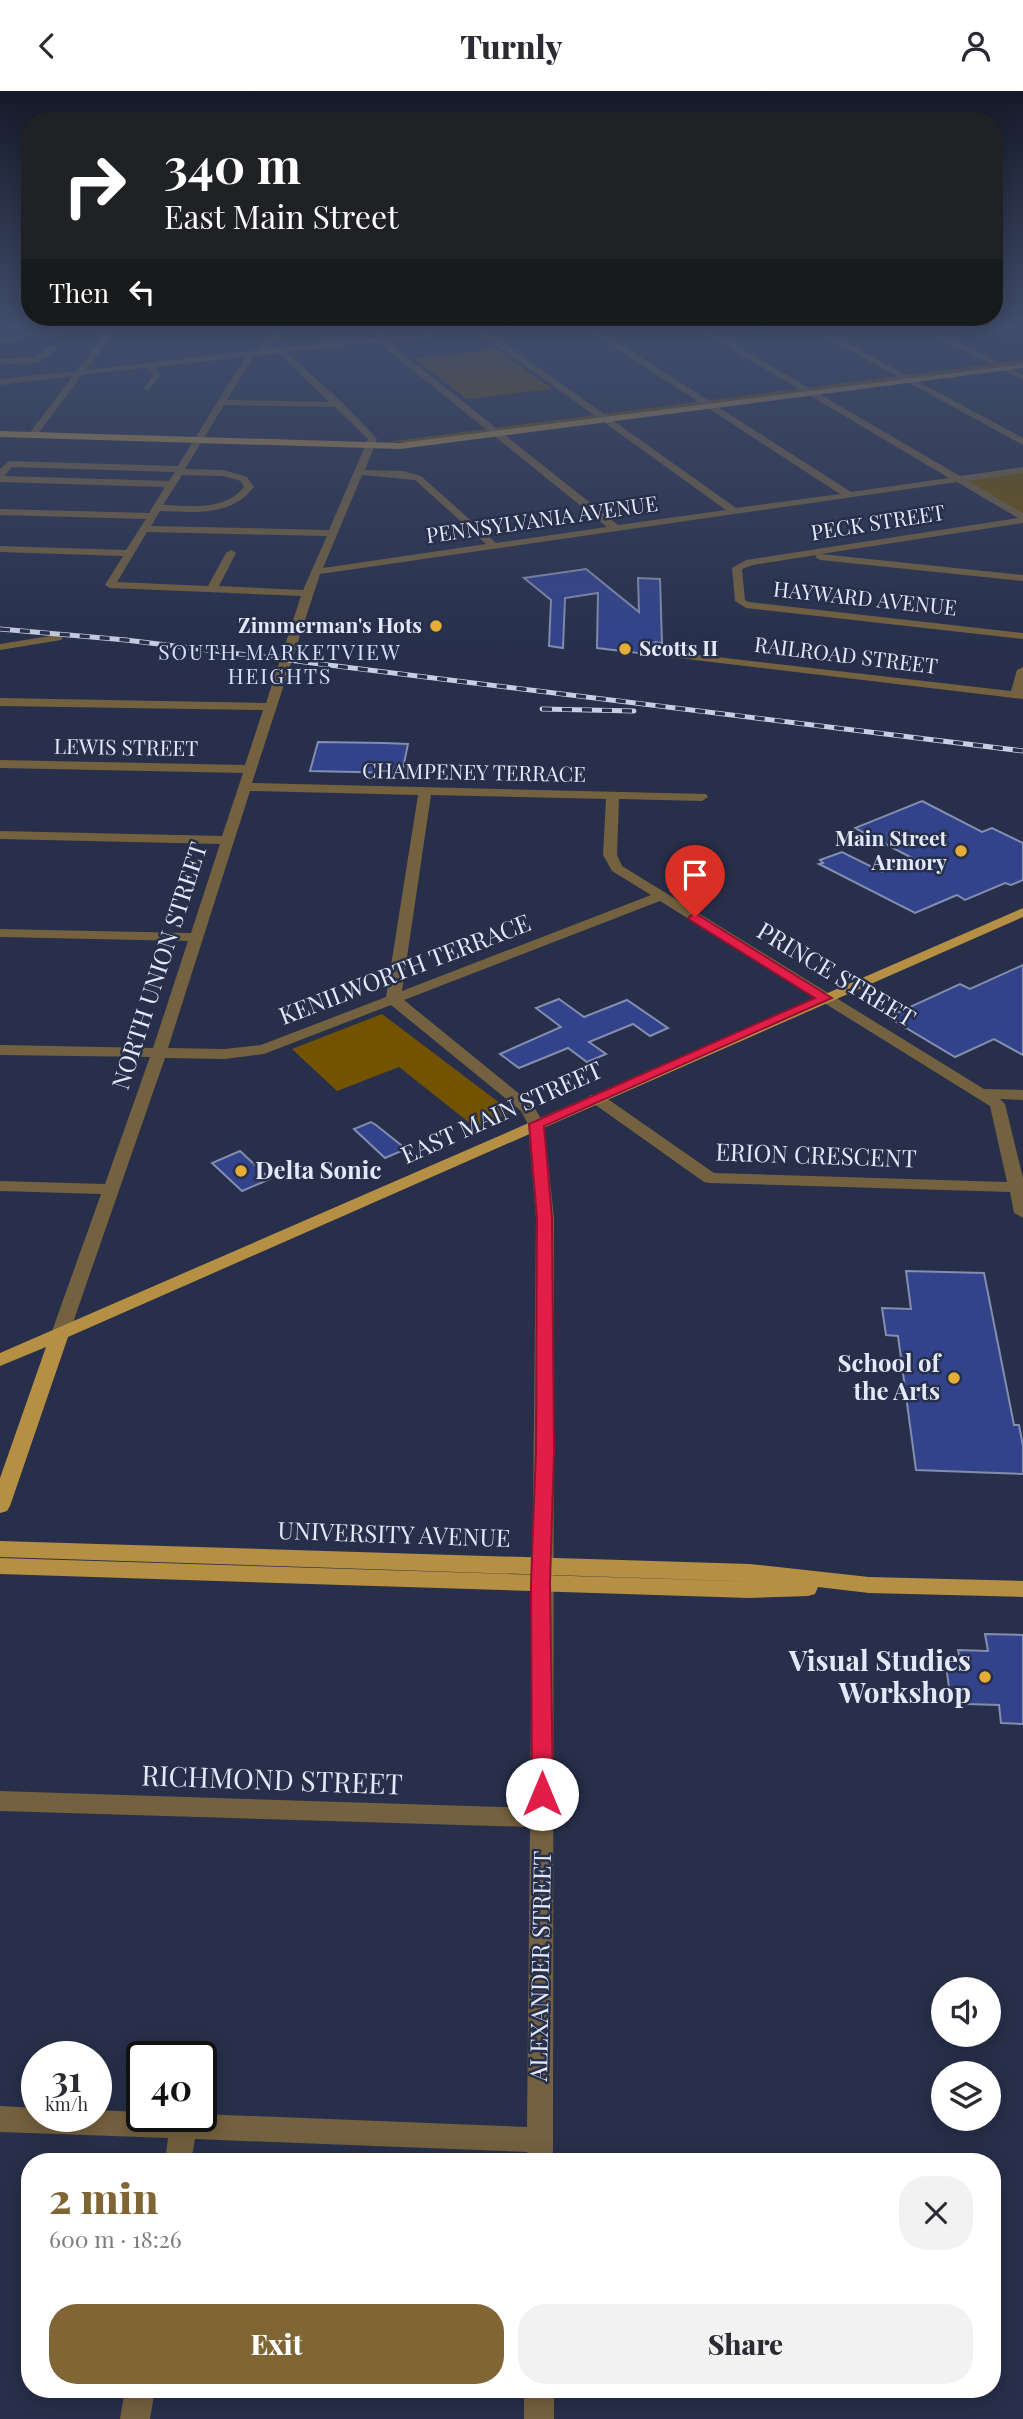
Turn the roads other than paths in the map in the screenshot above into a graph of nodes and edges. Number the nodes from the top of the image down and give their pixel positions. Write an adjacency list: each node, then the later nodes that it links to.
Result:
1 (88, 435): 10 (main road)
2 (202, 435): 10 (street)
3 (370, 435): 11 (street)
4 (433, 435): 11 (main road)
5 (494, 435): 11 (main road)
6 (500, 435): 24 (street)
7 (627, 435): 21 (street)
8 (754, 435): 18 (street)
9 (881, 435): 16 (street)
10 (200, 438): 11 (main road); 12 (street)
11 (370, 443): 14 (street, NORTH UNION STREET)
12 (180, 470): 15 (street); 17 (street); 20 (street)
13 (1023, 470): 16 (street, PENNSYLVANIA AVENUE)
14 (357, 472): 25 (street, NORTH UNION STREET); 26 (street)
15 (0, 477): 17 (street)
16 (957, 479): 18 (street, PENNSYLVANIA AVENUE); 22 (street)
17 (172, 484): 20 (street)
18 (849, 495): 21 (street, PENNSYLVANIA AVENUE)
19 (0, 512): 20 (street)
20 (154, 512): 23 (street)
21 (735, 512): 24 (street, PENNSYLVANIA AVENUE)
22 (1023, 519): 30 (street, PECK STREET)
23 (143, 529): 25 (street); 28 (street)
24 (615, 529): 26 (street, PENNSYLVANIA AVENUE)
25 (332, 533): 32 (street, NORTH UNION STREET)
26 (495, 547): 32 (street, PENNSYLVANIA AVENUE)
27 (0, 549): 28 (street)
28 (128, 553): 34 (street)
29 (231, 553): 34 (street)
30 (796, 555): 31 (street, PECK STREET); 33 (street)
31 (739, 566): 36 (street, HAYWARD AVENUE)
32 (316, 572): 35 (street, NORTH UNION STREET)
33 (1023, 578)
34 (212, 589): 35 (street)
35 (308, 593): 43 (street, NORTH UNION STREET)
36 (1023, 636)
37 (57, 638): 38 (street)
38 (0, 647)
39 (665, 654): 41 (street, RAILROAD STREET)
40 (1023, 670): 41 (street)
41 (1020, 695)
42 (0, 702): 43 (street)
43 (270, 707): 45 (street, NORTH UNION STREET)
44 (0, 764): 45 (street, LEWIS STREET)
45 (251, 769): 46 (street, NORTH UNION STREET)
46 (245, 787): 47 (street, CHAMPENEY TERRACE); 51 (street, NORTH UNION STREET)
47 (425, 791): 48 (street, CHAMPENEY TERRACE); 57 (street)
48 (613, 795): 49 (street, CHAMPENEY TERRACE); 52 (street, PRINCE STREET)
49 (702, 797)
50 (0, 835): 51 (street)
51 (227, 840): 55 (street, NORTH UNION STREET)
52 (660, 895): 56 (street, PRINCE STREET); 57 (street, KENILWORTH TERRACE)
53 (1023, 912): 56 (main road, EAST MAIN STREET)
54 (0, 933): 55 (street)
55 (195, 937): 59 (street, NORTH UNION STREET)
56 (825, 998): 60 (street, PRINCE STREET); 62 (main road, EAST MAIN STREET)
57 (393, 999): 59 (street, KENILWORTH TERRACE); 63 (street)
58 (0, 1050): 59 (street, KENILWORTH TERRACE)
59 (159, 1053): 66 (street, NORTH UNION STREET)
60 (985, 1094): 61 (street); 65 (street, PRINCE STREET)
61 (1023, 1095)
62 (596, 1098): 63 (main road, EAST MAIN STREET); 65 (street, ERION CRESCENT)
63 (536, 1124): 68 (main road, EAST MAIN STREET); 73 (street, ALEXANDER STREET)
64 (0, 1186): 66 (street)
65 (1017, 1188): 67 (street, PRINCE STREET)
66 (110, 1189): 68 (street, NORTH UNION STREET)
67 (1023, 1213)
68 (60, 1334): 69 (main road, EAST MAIN STREET); 70 (main road, NORTH UNION STREET)
69 (0, 1360)
70 (0, 1506)
71 (0, 1549): 73 (main road, UNIVERSITY AVENUE)
72 (0, 1566): 73 (main road, UNIVERSITY AVENUE)
73 (541, 1574): 74 (main road, UNIVERSITY AVENUE); 76 (street, ALEXANDER STREET)
74 (1023, 1590)
75 (0, 1801): 76 (street, RICHMOND STREET)
76 (542, 1818): 81 (street, ALEXANDER STREET)
77 (0, 2119): 78 (street)
78 (126, 2125)
79 (217, 2129): 81 (street)
80 (182, 2132): 82 (street)
81 (540, 2150)
82 (179, 2153)
83 (138, 2398): 85 (street)
84 (539, 2398): 86 (street)
85 (135, 2419)
86 (539, 2419)

